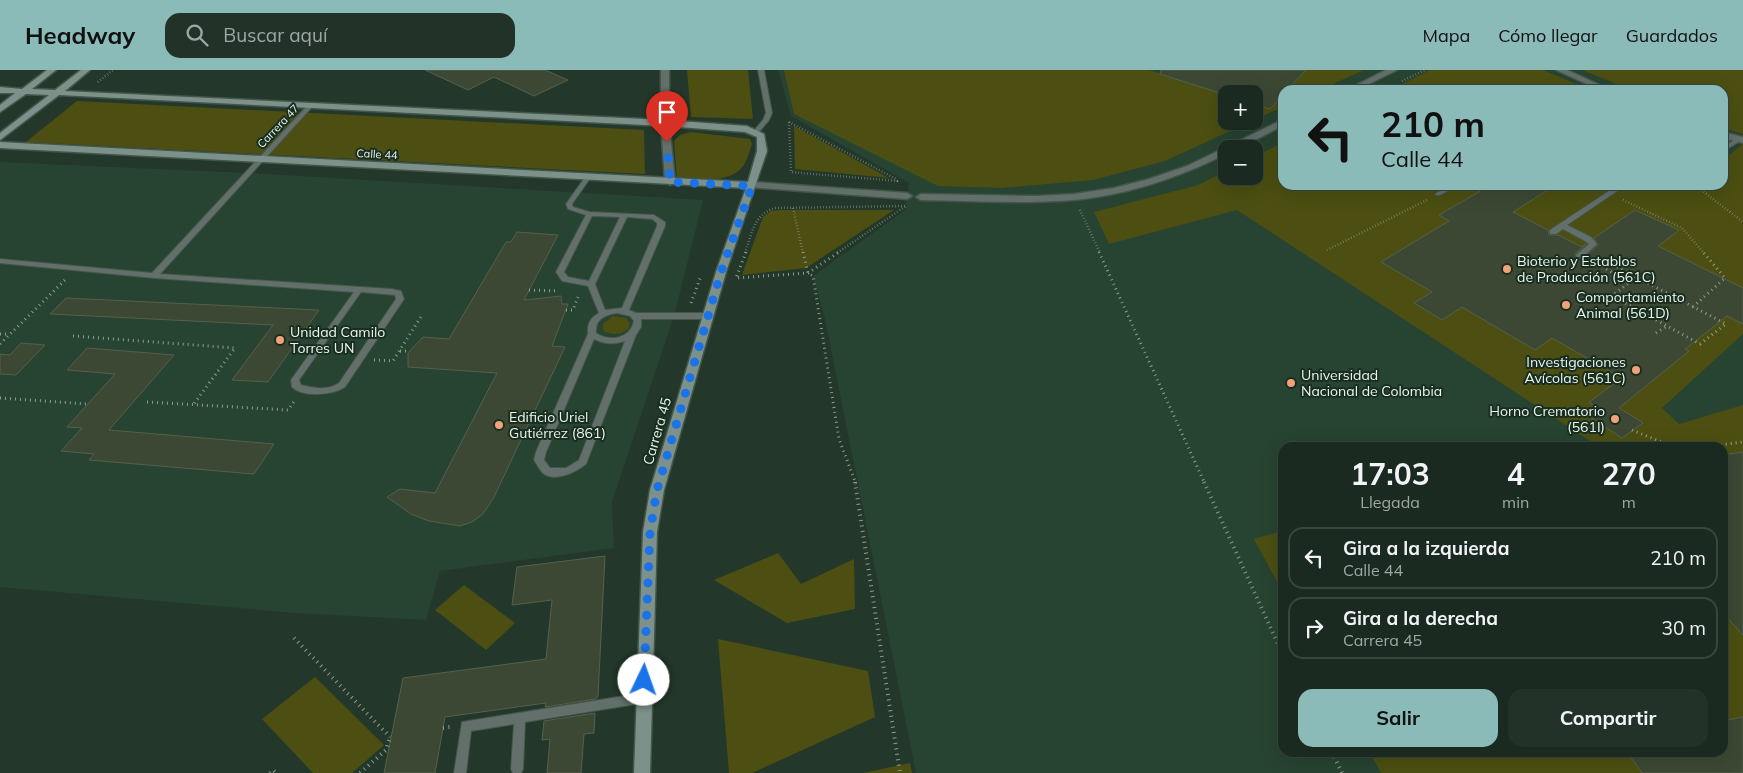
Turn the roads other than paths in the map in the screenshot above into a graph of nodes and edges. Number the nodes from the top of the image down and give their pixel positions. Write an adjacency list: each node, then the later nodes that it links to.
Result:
1 (52, 70): 10 (street)
2 (86, 70): 11 (street)
3 (665, 70): 14 (street)
4 (761, 70): 16 (lane)
5 (1394, 70): 7 (street)
6 (1560, 70): 8 (street)
7 (1361, 85)
8 (1595, 85)
9 (0, 90): 10 (street)
10 (24, 91): 11 (street); 13 (street)
11 (57, 93): 12 (street); 17 (street)
12 (310, 106): 14 (street); 24 (lane, Carrera 47)
13 (0, 109)
14 (666, 123): 16 (street); 26 (street)
15 (1278, 125): 19 (street)
16 (756, 132): 27 (street, Carrera 45)
17 (0, 137)
18 (1728, 137): 20 (street)
19 (1248, 140)
20 (1741, 140): 22 (lane)
21 (0, 145): 24 (street, Calle 44)
22 (1728, 147)
23 (1218, 155): 32 (street)
24 (261, 160): 25 (street, Calle 44); 39 (lane, Carrera 47)
25 (588, 178): 26 (street, Calle 44); 33 (lane)
26 (670, 182): 27 (street, Calle 44)
27 (752, 186): 31 (street); 45 (street, Carrera 45)
28 (1446, 190): 30 (lane)
29 (1616, 190): 35 (lane)
30 (1438, 194)
31 (907, 196)
32 (921, 197)
33 (590, 214): 34 (lane); 40 (lane)
34 (625, 215): 40 (lane); 42 (lane)
35 (1562, 226): 36 (lane); 37 (lane)
36 (1553, 232)
37 (1583, 253)
38 (0, 261): 39 (lane)
39 (154, 276): 41 (lane)
40 (591, 284): 43 (lane)
41 (359, 290): 41 (lane)
42 (625, 310): 43 (lane); 44 (lane)
43 (603, 314): 46 (lane)
44 (636, 316): 45 (lane); 47 (lane)
45 (707, 316): 48 (street, Carrera 45)
46 (592, 334): 47 (lane); 47 (lane)
47 (632, 334)
48 (643, 698): 49 (lane); 52 (street, Carrera 45)
49 (520, 717): 50 (lane); 51 (lane)
50 (517, 768)
51 (460, 773)
52 (642, 773)

